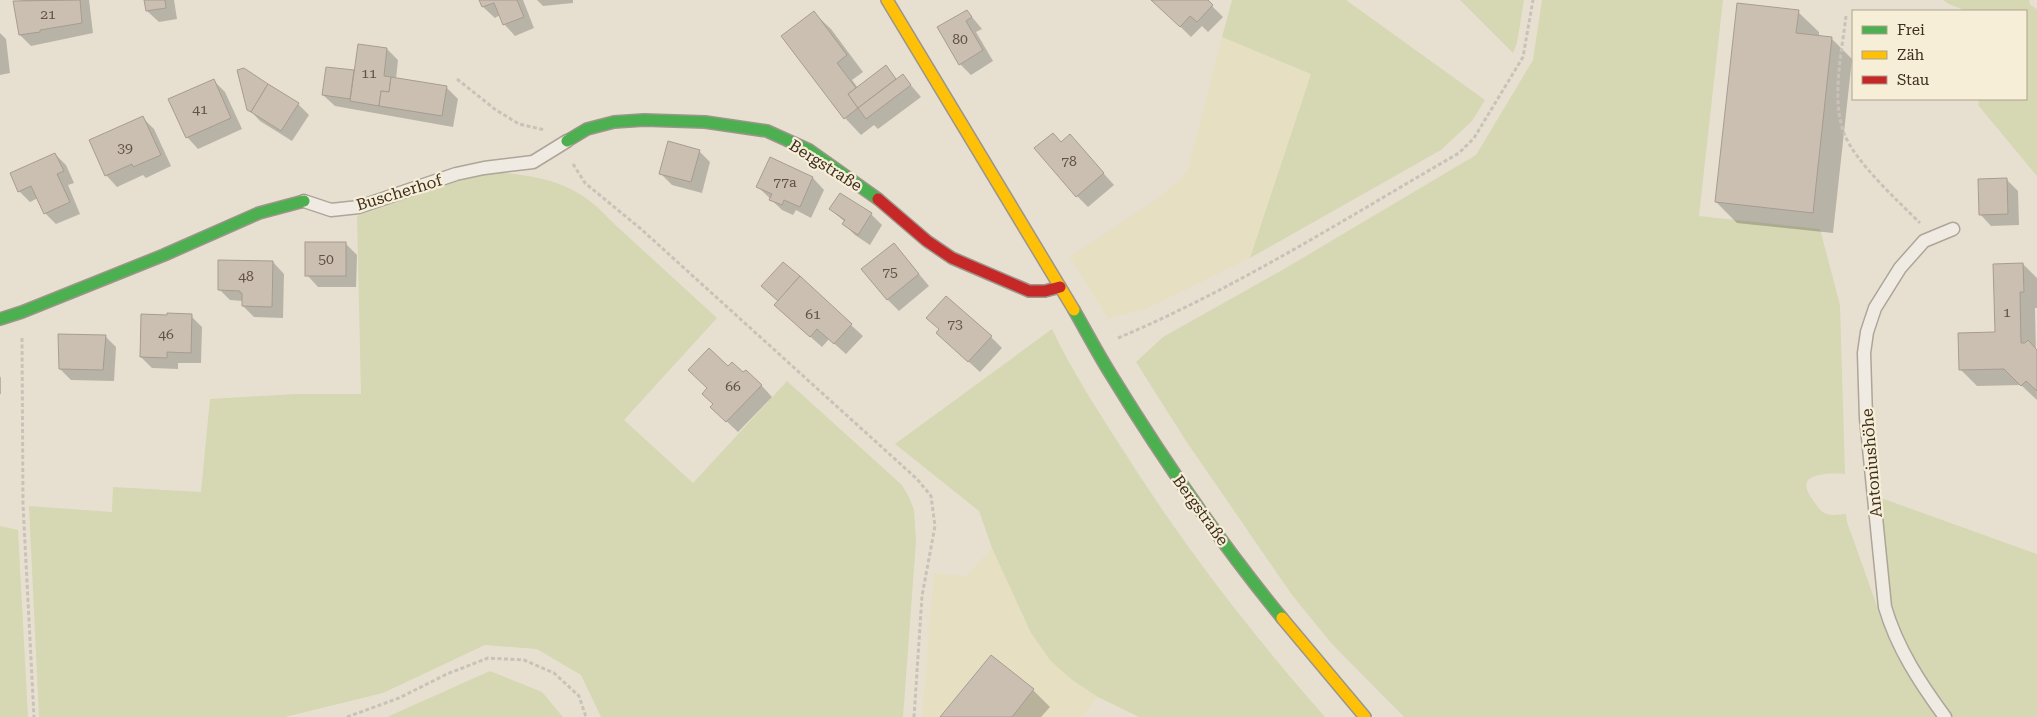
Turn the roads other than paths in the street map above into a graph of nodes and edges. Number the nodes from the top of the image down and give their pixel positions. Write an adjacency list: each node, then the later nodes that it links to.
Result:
1 (887, 0): 5 (street, Bergstraße)
2 (567, 142): 3 (lane, Buscherhof); 5 (street, Bergstraße)
3 (304, 201): 6 (street, Buscherhof)
4 (1953, 229): 8 (lane, Antoniushöhe)
5 (1060, 287): 7 (street, Bergstraße)
6 (0, 319)
7 (1365, 717)
8 (1945, 717)

